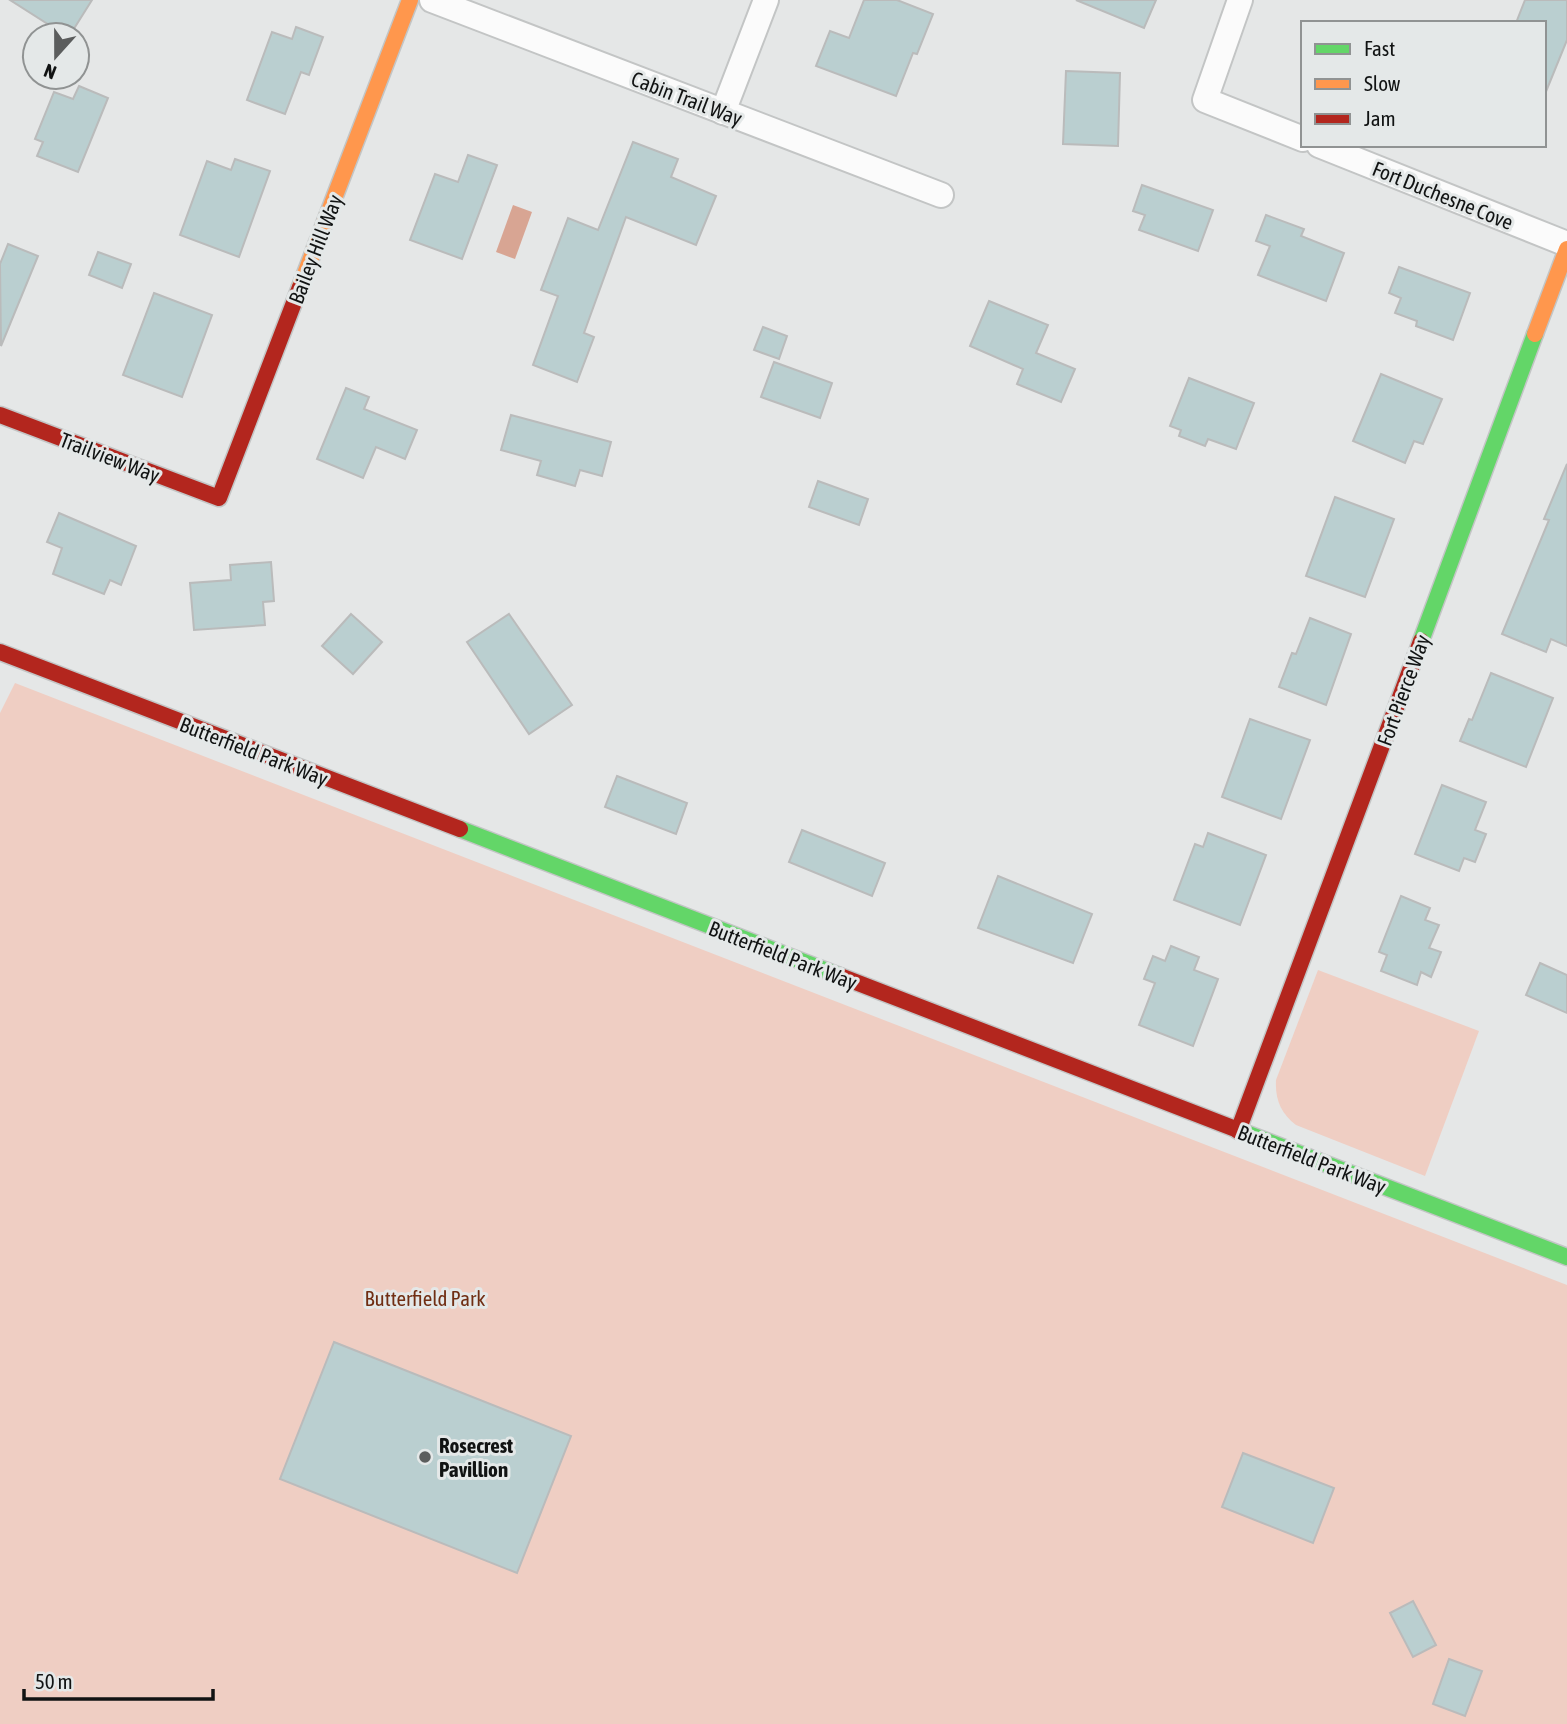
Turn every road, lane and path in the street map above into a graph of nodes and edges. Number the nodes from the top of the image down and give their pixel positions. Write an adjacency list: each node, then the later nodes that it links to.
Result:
1 (410, 0): 11 (street, Bailey Hill Way)
2 (432, 0): 5 (street, Cabin Trail Way)
3 (766, 0): 5 (street)
4 (1240, 0): 6 (street)
5 (723, 112): 8 (street, Cabin Trail Way)
6 (1301, 138)
7 (1324, 147): 9 (street, Fort Duchesne Cove)
8 (941, 195)
9 (1567, 246): 13 (street, Fort Pierce Way)
10 (0, 415): 11 (street, Trailview Way)
11 (219, 498)
12 (0, 652): 13 (street, Butterfield Park Way)
13 (1238, 1131): 14 (street, Butterfield Park Way)
14 (1567, 1257)

